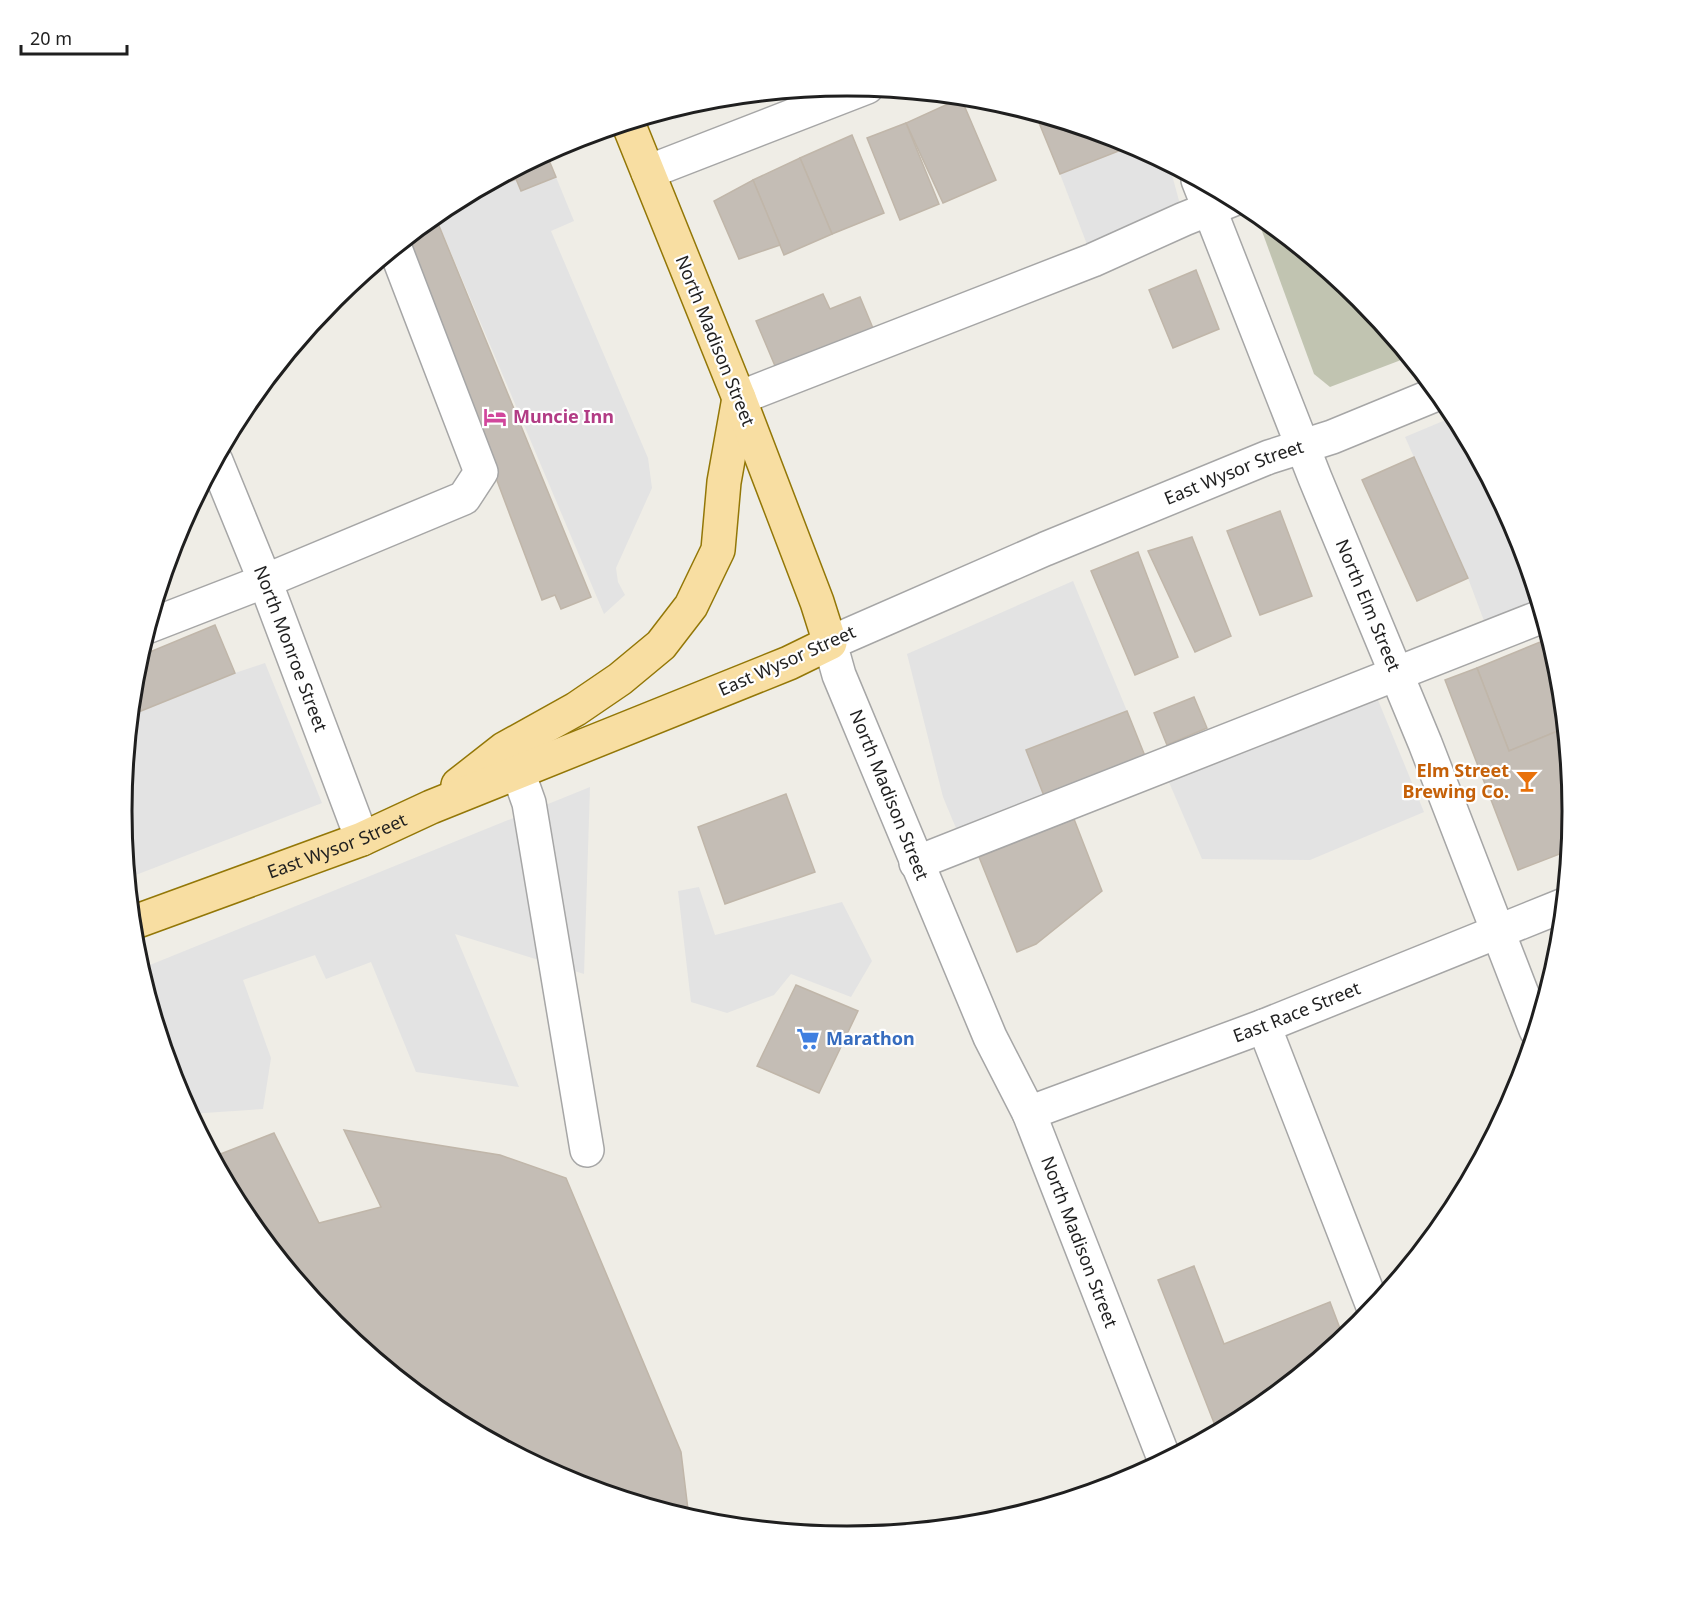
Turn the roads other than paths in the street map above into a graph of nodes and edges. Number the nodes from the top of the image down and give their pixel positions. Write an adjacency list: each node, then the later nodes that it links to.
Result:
1 (843, 96): 3 (street)
2 (631, 130): 3 (main road, North Madison Street)
3 (648, 172): 8 (main road, North Madison Street)
4 (1213, 197): 8 (street)
5 (1215, 198): 9 (street, North Elm Street)
6 (398, 256): 11 (street)
7 (1430, 397): 9 (street, East Wysor Street)
8 (739, 398): 14 (main road, North Madison Street); 17 (main road)
9 (1303, 446): 14 (street, East Wysor Street); 15 (street, North Elm Street)
10 (220, 470): 11 (street, North Monroe Street)
11 (265, 581): 13 (street); 18 (street, North Monroe Street)
12 (1537, 618): 15 (street)
13 (157, 623)
14 (830, 643): 16 (main road, East Wysor Street); 19 (street, North Madison Street)
15 (1396, 673): 19 (street); 22 (street, North Elm Street)
16 (518, 772): 17 (main road, East Wysor Street); 26 (street)
17 (431, 807): 18 (main road, East Wysor Street)
18 (362, 839): 21 (main road, East Wysor Street)
19 (916, 863): 25 (street, North Madison Street)
20 (1556, 908): 22 (street, East Race Street)
21 (141, 920)
22 (1498, 932): 23 (street, North Elm Street); 24 (street, East Race Street)
23 (1532, 1019)
24 (1264, 1026): 25 (street, East Race Street); 27 (street)
25 (1029, 1113): 28 (street, North Madison Street)
26 (587, 1150)
27 (1370, 1299)
28 (1162, 1454)

